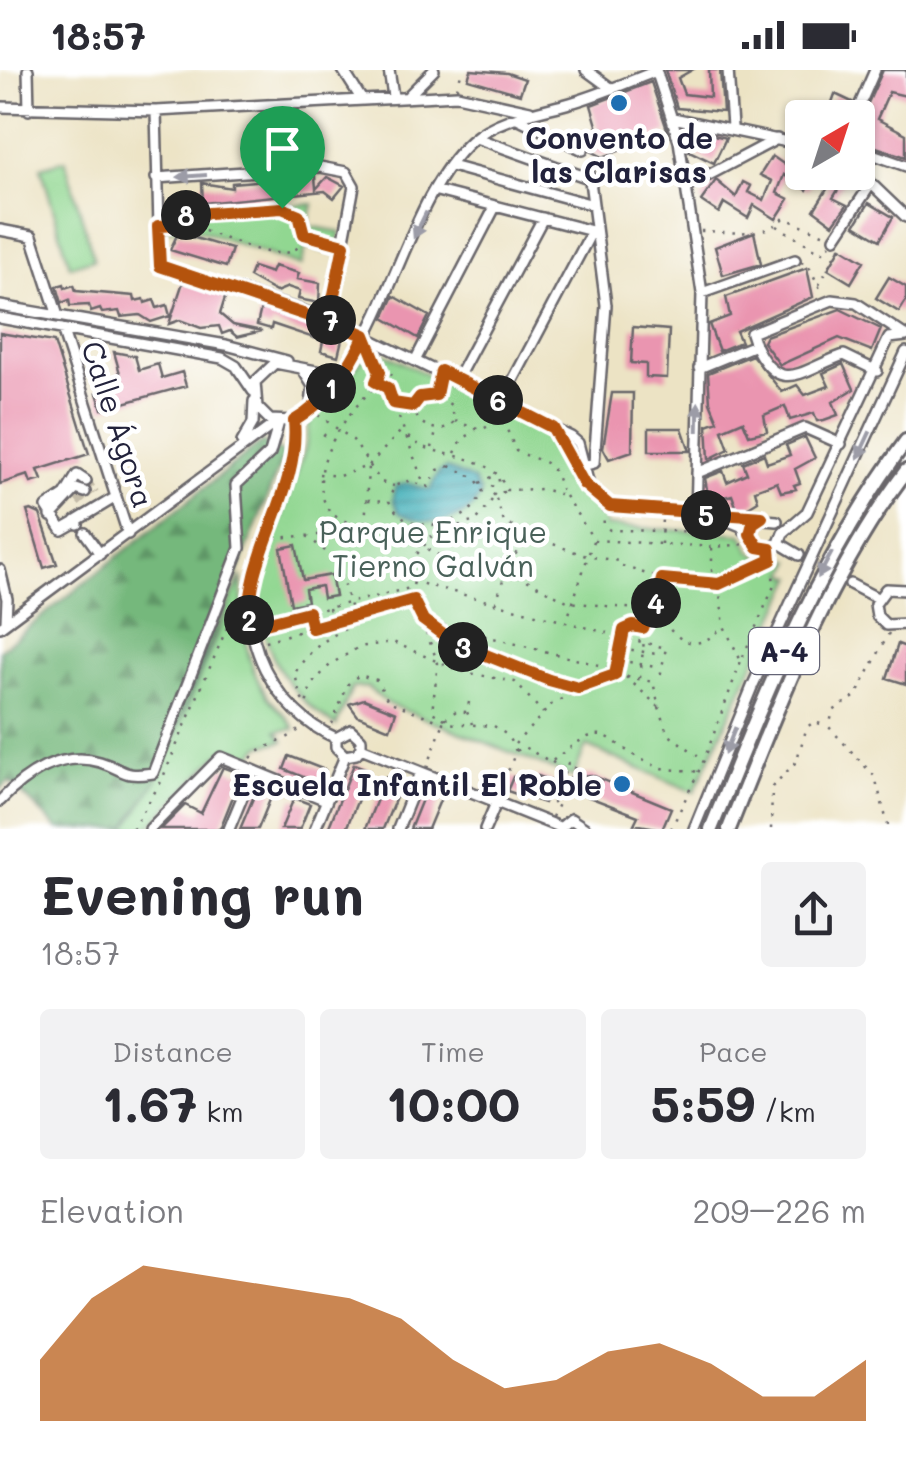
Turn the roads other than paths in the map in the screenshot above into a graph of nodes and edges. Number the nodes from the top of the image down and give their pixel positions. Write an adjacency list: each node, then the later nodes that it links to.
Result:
1 (28, 70): 15 (street)
2 (344, 70): 12 (street)
3 (389, 70): 11 (street)
4 (434, 70): 10 (street)
5 (586, 70): 9 (street)
6 (656, 70): 9 (street); 19 (street)
7 (728, 70): 20 (street)
8 (875, 70): 13 (street)
9 (612, 89): 17 (street)
10 (409, 95): 11 (street); 17 (street)
11 (393, 96): 12 (street)
12 (362, 100): 16 (street)
13 (862, 100)
14 (0, 107): 15 (street)
15 (29, 110): 16 (street)
16 (156, 111): 28 (street)
17 (533, 112): 18 (street)
18 (516, 118): 21 (street); 24 (street)
19 (673, 118): 20 (street); 29 (street)
20 (732, 127): 22 (street)
21 (475, 138): 26 (street); 33 (street)
22 (777, 139): 23 (street); 29 (street)
23 (785, 141)
24 (583, 150)
25 (875, 155): 27 (street)
26 (451, 166): 32 (street); 33 (street)
27 (906, 166)
28 (156, 178): 45 (street); 45 (street, one-way to 28)
29 (688, 186): 41 (street)
30 (875, 188): 35 (street)
31 (867, 190): 39 (street)
32 (436, 191): 34 (street); 48 (street, one-way to 48)
33 (593, 205): 38 (street)
34 (495, 207): 36 (street); 54 (street)
35 (906, 217)
36 (542, 218): 38 (street); 59 (street)
37 (0, 230): 43 (street)
38 (595, 232): 61 (street); 67 (street)
39 (835, 238)
40 (795, 260): 41 (street)
41 (702, 293): 57 (street)
42 (0, 306): 43 (street)
43 (58, 316): 55 (street)
44 (0, 318): 47 (street)
45 (329, 319): 48 (street)
46 (891, 326): 49 (street); 50 (street); 51 (street)
47 (62, 329): 60 (street); 74 (street, Calle Ágora)
48 (365, 335): 54 (street); 56 (street)
49 (906, 336): 50 (street)
50 (889, 338): 53 (street)
51 (755, 345): 57 (street); 58 (street)
52 (905, 354): 53 (street); 111 (street, one-way to 111)
53 (882, 358): 58 (street)
54 (416, 359): 59 (street)
55 (299, 368): 56 (street); 60 (street); 62 (street)
56 (347, 368): 62 (street)
57 (698, 368): 73 (street, one-way to 57)
58 (877, 371): 69 (street)
59 (456, 379): 61 (street)
60 (253, 395): 64 (street); 70 (street)
61 (502, 402): 65 (street)
62 (310, 407): 63 (street)
63 (294, 421): 64 (street); 96 (street)
64 (278, 422): 70 (street); 102 (street)
65 (553, 428): 66 (street); 71 (street)
66 (576, 440): 67 (street); 71 (street)
67 (594, 440): 71 (street)
68 (906, 441): 112 (highway, A-4, one-way to 112)
69 (841, 444): 73 (street); 76 (street)
70 (235, 449): 83 (street)
71 (580, 468): 77 (street)
72 (906, 471): 113 (highway, A-4)
73 (696, 473): 77 (street)
74 (116, 497): 75 (street); 83 (street, Calle Ágora)
75 (87, 498): 78 (street); 78 (street); 82 (street)
76 (807, 512): 81 (street); 85 (street)
77 (696, 514): 79 (street)
78 (51, 516): 82 (street)
79 (717, 516): 80 (street); 84 (street)
80 (762, 517): 81 (street); 84 (street)
81 (778, 520): 85 (street)
82 (80, 527): 86 (street)
83 (128, 534): 86 (street)
84 (752, 538): 85 (street)
85 (776, 546): 87 (street)
86 (100, 554): 93 (street)
87 (799, 555)
88 (0, 570): 90 (street)
89 (850, 584): 92 (street)
90 (6, 589): 93 (street); 95 (street)
91 (906, 590): 92 (street)
92 (877, 598): 94 (street)
93 (30, 605): 95 (street)
94 (906, 624)
95 (2, 625)
96 (332, 736): 97 (street); 98 (street)
97 (361, 748): 98 (street); 100 (street)
98 (344, 756): 101 (street)
99 (253, 771): 101 (street); 105 (street); 106 (street)
100 (423, 773): 103 (street); 108 (street)
101 (326, 800): 107 (street)
102 (0, 801)
103 (496, 803): 104 (street); 109 (street)
104 (556, 826): 110 (street)
105 (150, 829)
106 (230, 829)
107 (315, 829)
108 (398, 829)
109 (485, 829)
110 (586, 829)
111 (694, 829)
112 (710, 829)
113 (729, 829)

